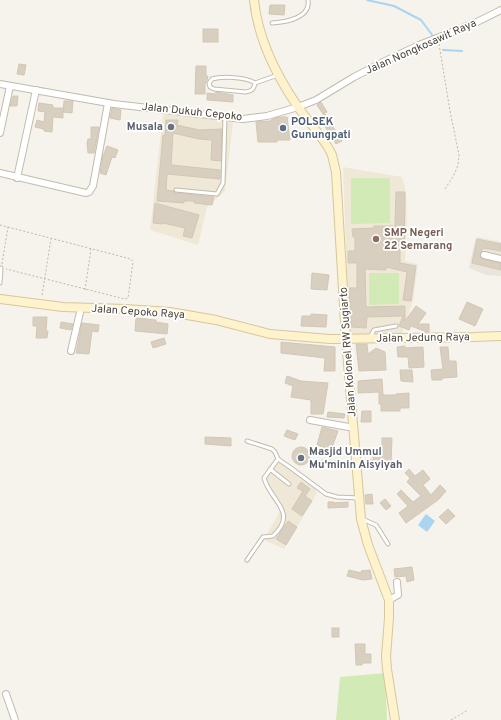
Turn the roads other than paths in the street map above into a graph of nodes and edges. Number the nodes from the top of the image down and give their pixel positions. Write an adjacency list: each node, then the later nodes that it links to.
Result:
1 (254, 0): 5 (main road, Jalan Kolonel RW Sugiarto)
2 (308, 0): 4 (lane)
3 (501, 10): 11 (street, Jalan Nongkosawit Raya)
4 (272, 23)
5 (279, 75): 6 (lane); 11 (main road, Jalan Kolonel RW Sugiarto)
6 (255, 83): 6 (lane)
7 (0, 84): 8 (street, Jalan Dukuh Cepoko)
8 (10, 86): 9 (street, Jalan Dukuh Cepoko); 13 (street)
9 (36, 90): 10 (street, Jalan Dukuh Cepoko); 15 (street)
10 (108, 103): 12 (street, Jalan Dukuh Cepoko); 15 (street)
11 (298, 107): 12 (street, Jalan Dukuh Cepoko); 26 (main road, Jalan Kolonel RW Sugiarto)
12 (225, 117): 16 (lane)
13 (0, 133)
14 (0, 173): 15 (street)
15 (17, 178)
16 (176, 190)
17 (484, 255): 18 (street)
18 (501, 259)
19 (1, 268): 20 (lane)
20 (0, 283)
21 (0, 299): 22 (main road, Jalan Cepoko Raya)
22 (81, 308): 26 (main road, Jalan Cepoko Raya); 27 (street)
23 (396, 326): 25 (lane)
24 (501, 336): 25 (main road, Jalan Jedung Raya)
25 (370, 339): 26 (main road, Jalan Jedung Raya)
26 (346, 340): 29 (main road, Jalan Kolonel RW Sugiarto)
27 (72, 351)
28 (310, 420): 29 (street)
29 (354, 428): 33 (main road, Jalan Kolonel RW Sugiarto)
30 (247, 441): 31 (lane)
31 (278, 459): 34 (lane); 36 (lane)
32 (323, 462): 33 (lane)
33 (356, 465): 36 (main road, Jalan Kolonel RW Sugiarto)
34 (270, 469): 35 (lane); 39 (lane)
35 (289, 484)
36 (358, 498): 37 (main road, Jalan Kolonel RW Sugiarto)
37 (361, 519): 38 (lane); 41 (main road, Jalan Kolonel RW Sugiarto)
38 (388, 544)
39 (247, 560)
40 (397, 582): 41 (street)
41 (389, 600): 44 (main road, Jalan Kolonel RW Sugiarto)
42 (6, 694): 43 (street)
43 (15, 720)
44 (395, 720)

